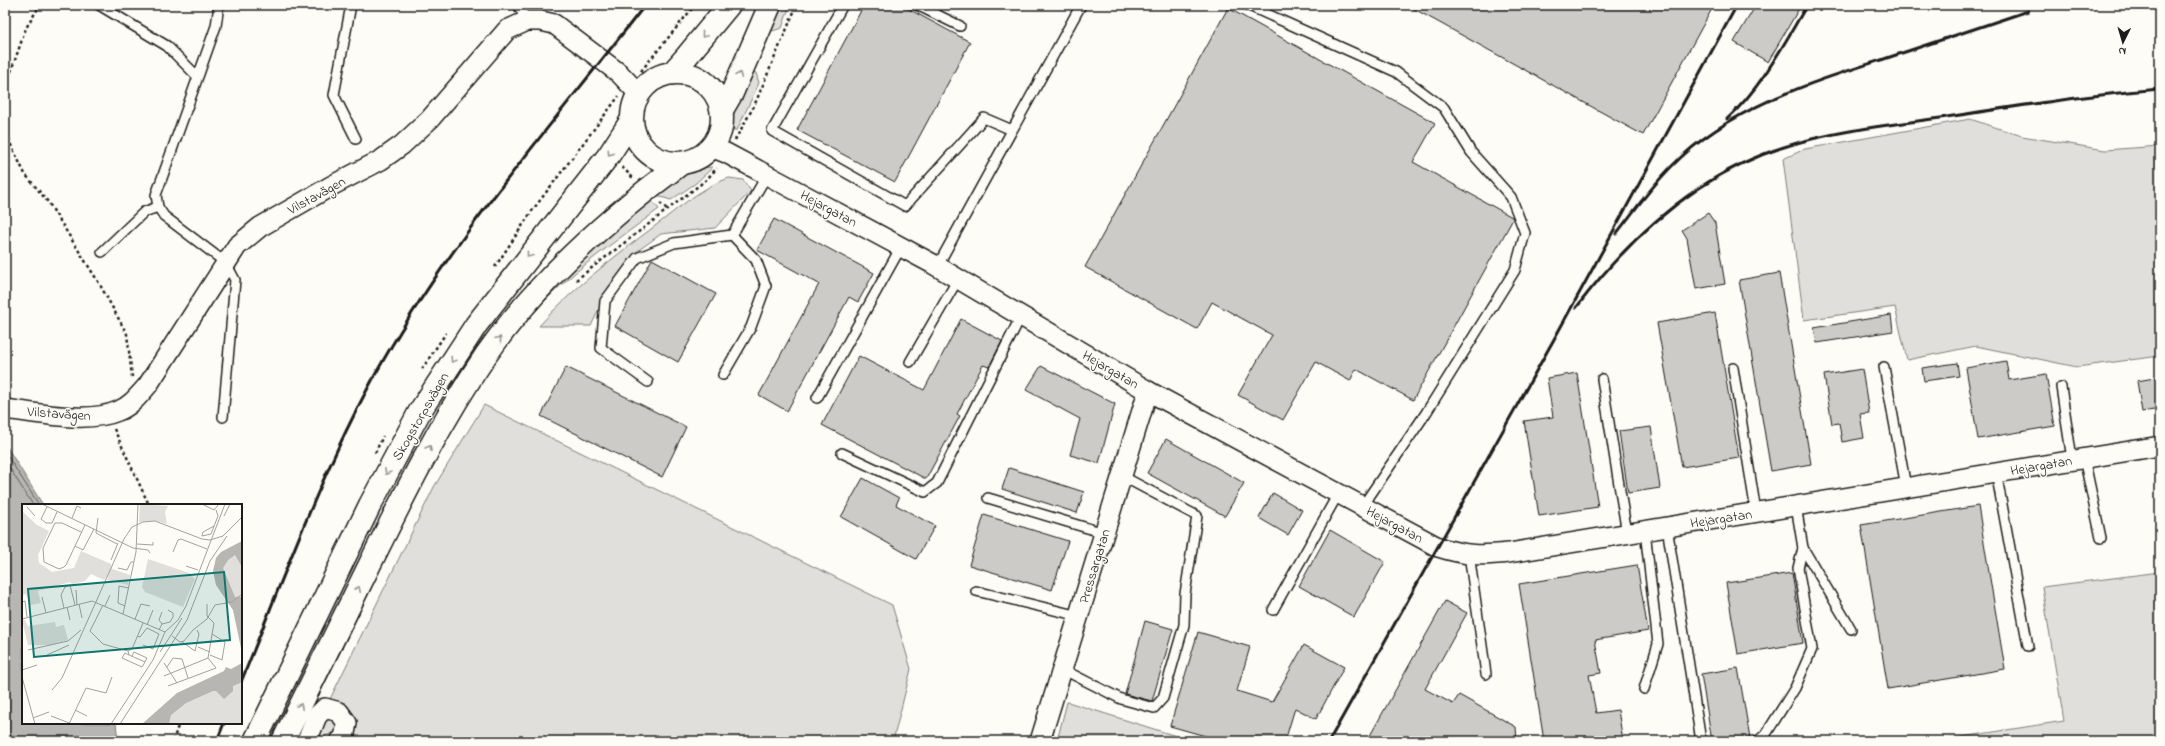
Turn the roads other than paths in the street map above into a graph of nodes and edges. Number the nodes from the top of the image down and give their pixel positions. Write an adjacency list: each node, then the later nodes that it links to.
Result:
1 (99, 5): 14 (lane)
2 (219, 5): 14 (lane)
3 (350, 5): 19 (lane)
4 (518, 5): 11 (lane)
5 (729, 5): 13 (main road, one-way to 13)
6 (770, 5): 16 (main road, one-way to 6)
7 (843, 5): 18 (lane)
8 (917, 5): 12 (lane)
9 (1081, 5): 18 (lane)
10 (1247, 5): 51 (lane)
11 (527, 22): 15 (street, Vilstavägen); 27 (street, Vilstavägen)
12 (960, 26)
13 (672, 73): 15 (main road); 16 (main road)
14 (196, 76): 23 (lane)
15 (634, 88): 17 (main road)
16 (722, 110): 20 (main road)
17 (631, 121): 21 (main road); 68 (main road, Skogstorpsvägen, one-way to 68)
18 (1012, 130): 28 (lane)
19 (356, 139)
20 (719, 150): 21 (main road); 22 (street, Hejargatan)
21 (682, 163): 69 (main road, Skogstorpsvägen, one-way to 21)
22 (767, 175): 24 (lane); 25 (street, Hejargatan)
23 (158, 207): 26 (lane); 27 (lane)
24 (732, 235): 34 (lane); 36 (lane)
25 (901, 247): 28 (street, Hejargatan); 39 (lane)
26 (102, 252)
27 (226, 263): 40 (street, Vilstavägen); 41 (lane)
28 (937, 267): 29 (street, Hejargatan)
29 (958, 279): 30 (street, Hejargatan); 31 (lane)
30 (1021, 316): 38 (street, Hejargatan); 43 (lane)
31 (910, 362)
32 (1884, 367): 47 (lane)
33 (1733, 368): 52 (lane)
34 (723, 375)
35 (1602, 379): 56 (lane)
36 (648, 382)
37 (2061, 387): 44 (lane)
38 (1148, 391): 46 (street, Pressargatan); 48 (street, Hejargatan)
39 (817, 398)
40 (5, 409)
41 (224, 417)
42 (2160, 446): 44 (street, Hejargatan)
43 (842, 453)
44 (2078, 459): 45 (street, Hejargatan); 57 (lane)
45 (1996, 472): 47 (street, Hejargatan); 64 (lane)
46 (1122, 476): 55 (street, Pressargatan); 65 (lane)
47 (1906, 487): 50 (street, Hejargatan)
48 (1338, 494): 51 (street, Hejargatan); 61 (lane)
49 (988, 498): 55 (lane)
50 (1796, 506): 52 (street, Hejargatan); 58 (lane)
51 (1362, 507): 59 (street, Hejargatan)
52 (1756, 512): 53 (street, Hejargatan)
53 (1667, 527): 54 (street, Hejargatan); 73 (lane)
54 (1645, 531): 56 (street, Hejargatan); 67 (lane)
55 (1104, 533): 62 (street, Pressargatan)
56 (1627, 534): 59 (street, Hejargatan)
57 (2101, 538)
58 (1803, 548): 63 (lane); 74 (lane)
59 (1469, 554): 66 (lane)
60 (976, 591): 62 (lane)
61 (1273, 610)
62 (1079, 616): 65 (street, Pressargatan)
63 (1851, 629)
64 (2028, 646)
65 (1062, 669): 72 (street, Pressargatan)
66 (1486, 674)
67 (1644, 689)
68 (255, 741)
69 (283, 741)
70 (307, 741): 71 (street)
71 (340, 741)
72 (1040, 741)
73 (1701, 741)
74 (1758, 741)

